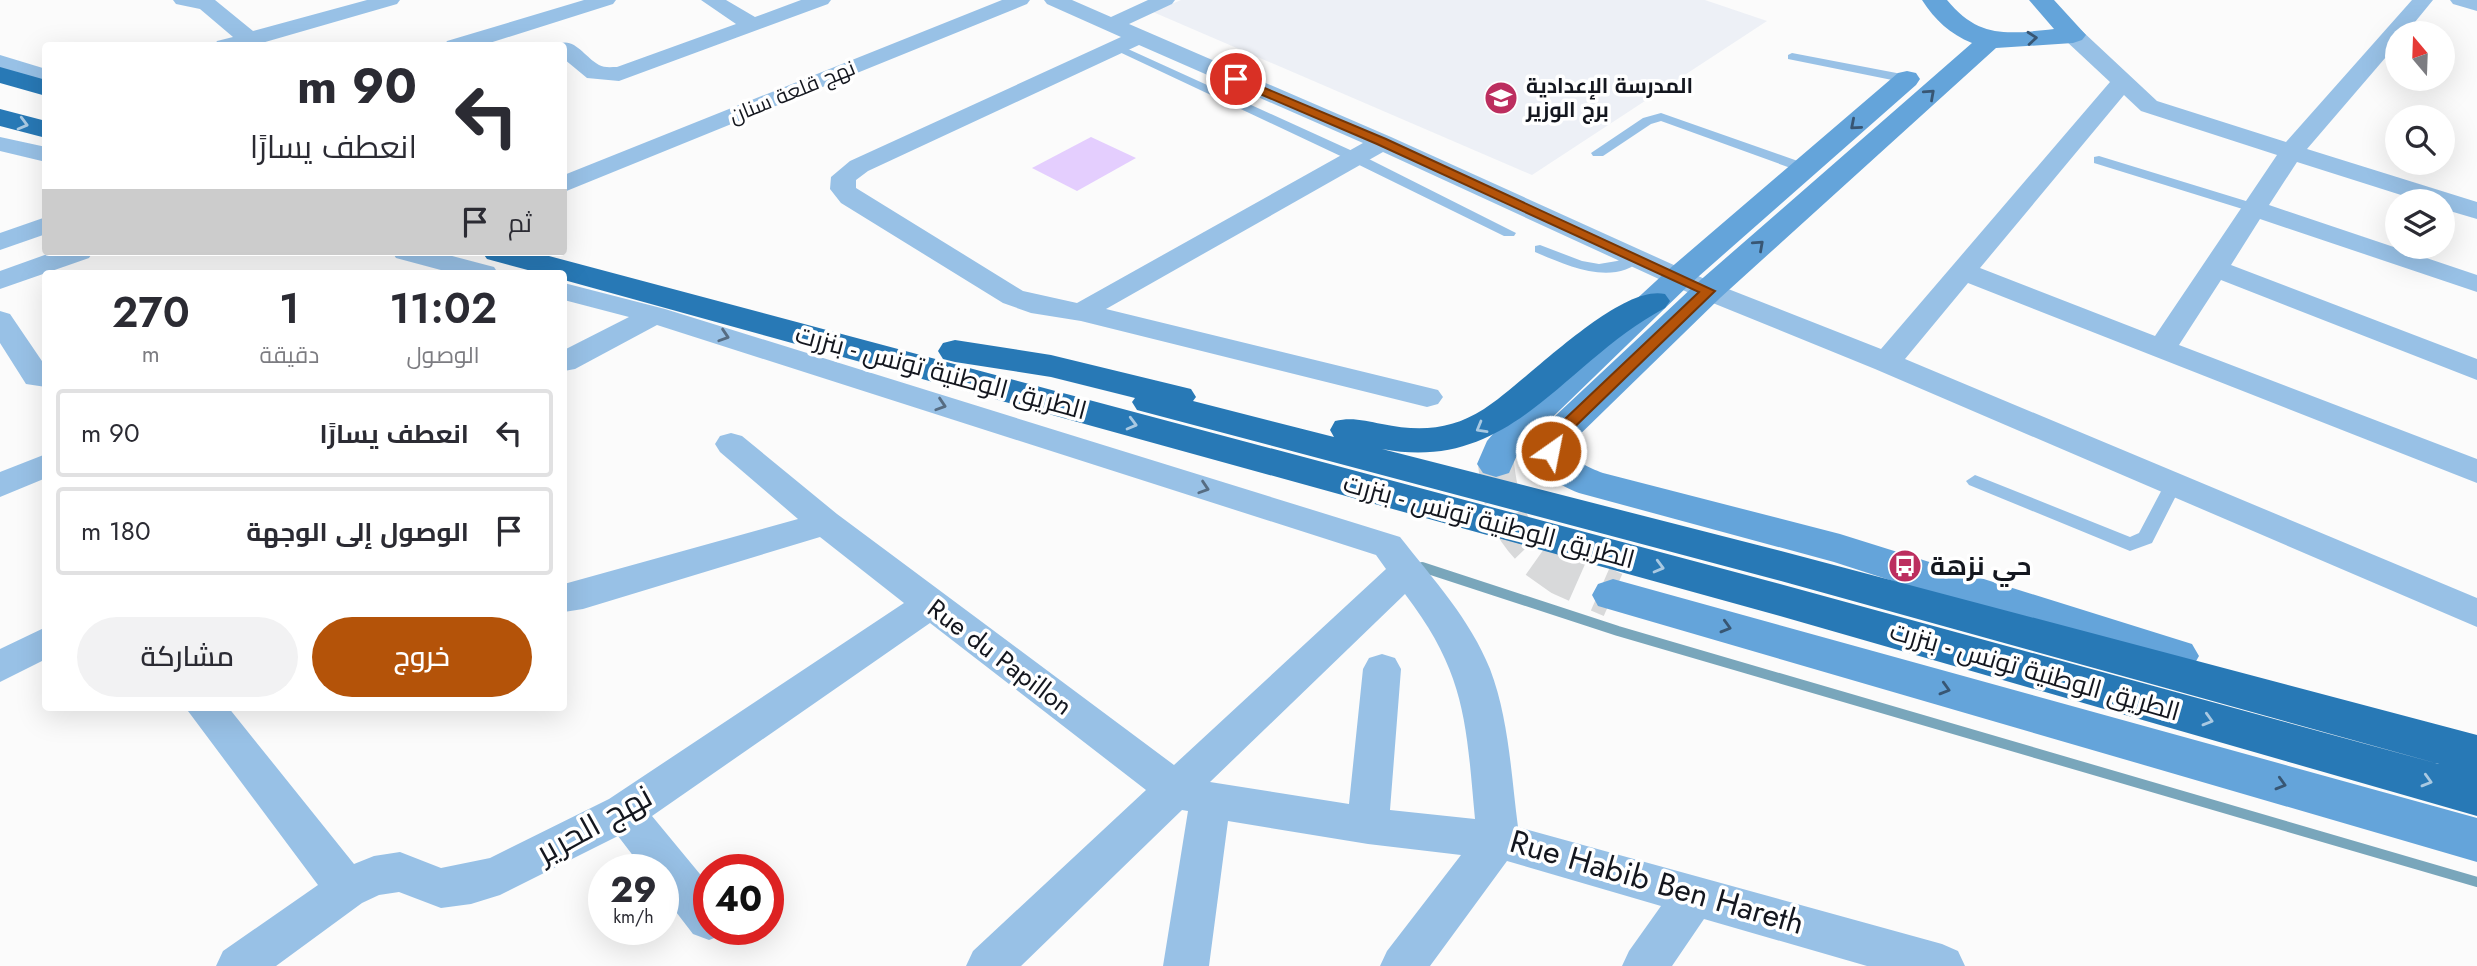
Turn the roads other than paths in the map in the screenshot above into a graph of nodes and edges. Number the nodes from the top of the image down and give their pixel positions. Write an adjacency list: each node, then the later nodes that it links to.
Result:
1 (183, 0): 20 (street)
2 (390, 0): 14 (street)
3 (606, 0): 15 (street)
4 (710, 0): 16 (street)
5 (821, 0): 16 (street)
6 (1020, 0): 47 (street, نهج قلعة سنان)
7 (1054, 0): 19 (street)
8 (1165, 0): 19 (street)
9 (1934, 0): 17 (street)
10 (2041, 0): 18 (street)
11 (2423, 0): 41 (street)
12 (2460, 0): 13 (street)
13 (2477, 5)
14 (332, 7): 20 (street)
15 (531, 22): 23 (street); 24 (street)
16 (754, 26): 25 (street)
17 (1962, 32): 21 (street); 30 (street)
18 (2073, 35): 21 (street, one-way to 18); 31 (street)
19 (1122, 37): 36 (street); 38 (lane); 67 (street)
20 (248, 39): 22 (street)
21 (1990, 40): 62 (street, one-way to 21)
22 (238, 42)
23 (468, 42)
24 (556, 42)
25 (567, 51)
26 (1792, 57): 30 (lane)
27 (0, 62): 29 (street)
28 (0, 75): 32 (highway)
29 (42, 75)
30 (1907, 79): 46 (street, one-way to 46)
31 (2123, 82): 41 (street); 60 (street)
32 (42, 87)
33 (0, 92): 34 (highway)
34 (42, 103)
35 (0, 117): 37 (highway, one-way to 37)
36 (1334, 121): 38 (lane); 39 (street)
37 (42, 129)
38 (1308, 135): 44 (lane)
39 (1381, 142): 44 (street); 57 (street)
40 (0, 144): 43 (street)
41 (2291, 152): 48 (street); 49 (street)
42 (1598, 153): 46 (lane)
43 (42, 154)
44 (1354, 157): 51 (lane); 67 (street)
45 (2099, 160): 48 (lane)
46 (1804, 168): 62 (street)
47 (567, 183)
48 (2254, 208): 59 (street); 63 (street)
49 (2477, 211)
50 (42, 226): 52 (street)
51 (1509, 233)
52 (0, 242)
53 (567, 246): 71 (highway, الطريق الوطنية تونس - بنزرت)
54 (1540, 249): 57 (lane)
55 (68, 256): 61 (street)
56 (425, 256): 58 (street)
57 (1636, 258): 62 (street)
58 (476, 267)
59 (2214, 268): 70 (street); 74 (street)
60 (1963, 271): 70 (street); 73 (street)
61 (0, 281)
62 (1693, 284): 66 (street); 73 (street); 92 (street)
63 (2477, 284)
64 (567, 290): 99 (highway, الطريق الوطنية تونس - بنزرت, one-way to 99)
65 (567, 293): 68 (street)
66 (1653, 301): 77 (highway, one-way to 77); 79 (street)
67 (1081, 312): 76 (street)
68 (655, 315): 72 (street); 86 (street, one-way to 86)
69 (0, 320): 75 (street)
70 (2162, 348): 81 (street)
71 (955, 351): 77 (highway); 97 (highway, الطريق الوطنية تونس - بنزرت)
72 (567, 360)
73 (1886, 362): 83 (street)
74 (2477, 370)
75 (42, 377)
76 (1427, 397)
77 (1191, 400): 92 (highway)
78 (731, 444): 85 (street, Rue du Papillon)
79 (1496, 464)
80 (42, 467): 84 (street)
81 (2477, 472)
82 (1975, 481): 83 (lane)
83 (2173, 484): 90 (street)
84 (0, 485)
85 (825, 523): 88 (street); 89 (street, Rue du Papillon)
86 (1406, 570): 98 (street); 102 (street, Rue Habib Ben Hareth)
87 (1613, 595): 103 (street, one-way to 103)
88 (567, 598)
89 (930, 604): 98 (street, Rue du Papillon); 100 (street, نهج الحرير)
90 (2477, 613)
91 (42, 643): 93 (street)
92 (2132, 644): 96 (street)
93 (0, 667)
94 (1382, 669): 101 (street)
95 (208, 711): 104 (street)
96 (2477, 736)
97 (2477, 755)
98 (1193, 795): 101 (street); 108 (street); 109 (street)
99 (2477, 795)
100 (624, 812): 104 (street, نهج الحرير); 106 (street)
101 (1368, 827): 102 (street)
102 (1498, 840): 105 (street, Rue Habib Ben Hareth); 110 (street)
103 (2477, 840)
104 (347, 889): 107 (street, نهج الحرير)
105 (1695, 894): 111 (street); 112 (street, Rue Habib Ben Hareth)
106 (693, 899)
107 (239, 966)
108 (989, 966)
109 (1186, 966)
110 (1403, 966)
111 (1645, 966)
112 (1942, 966)

